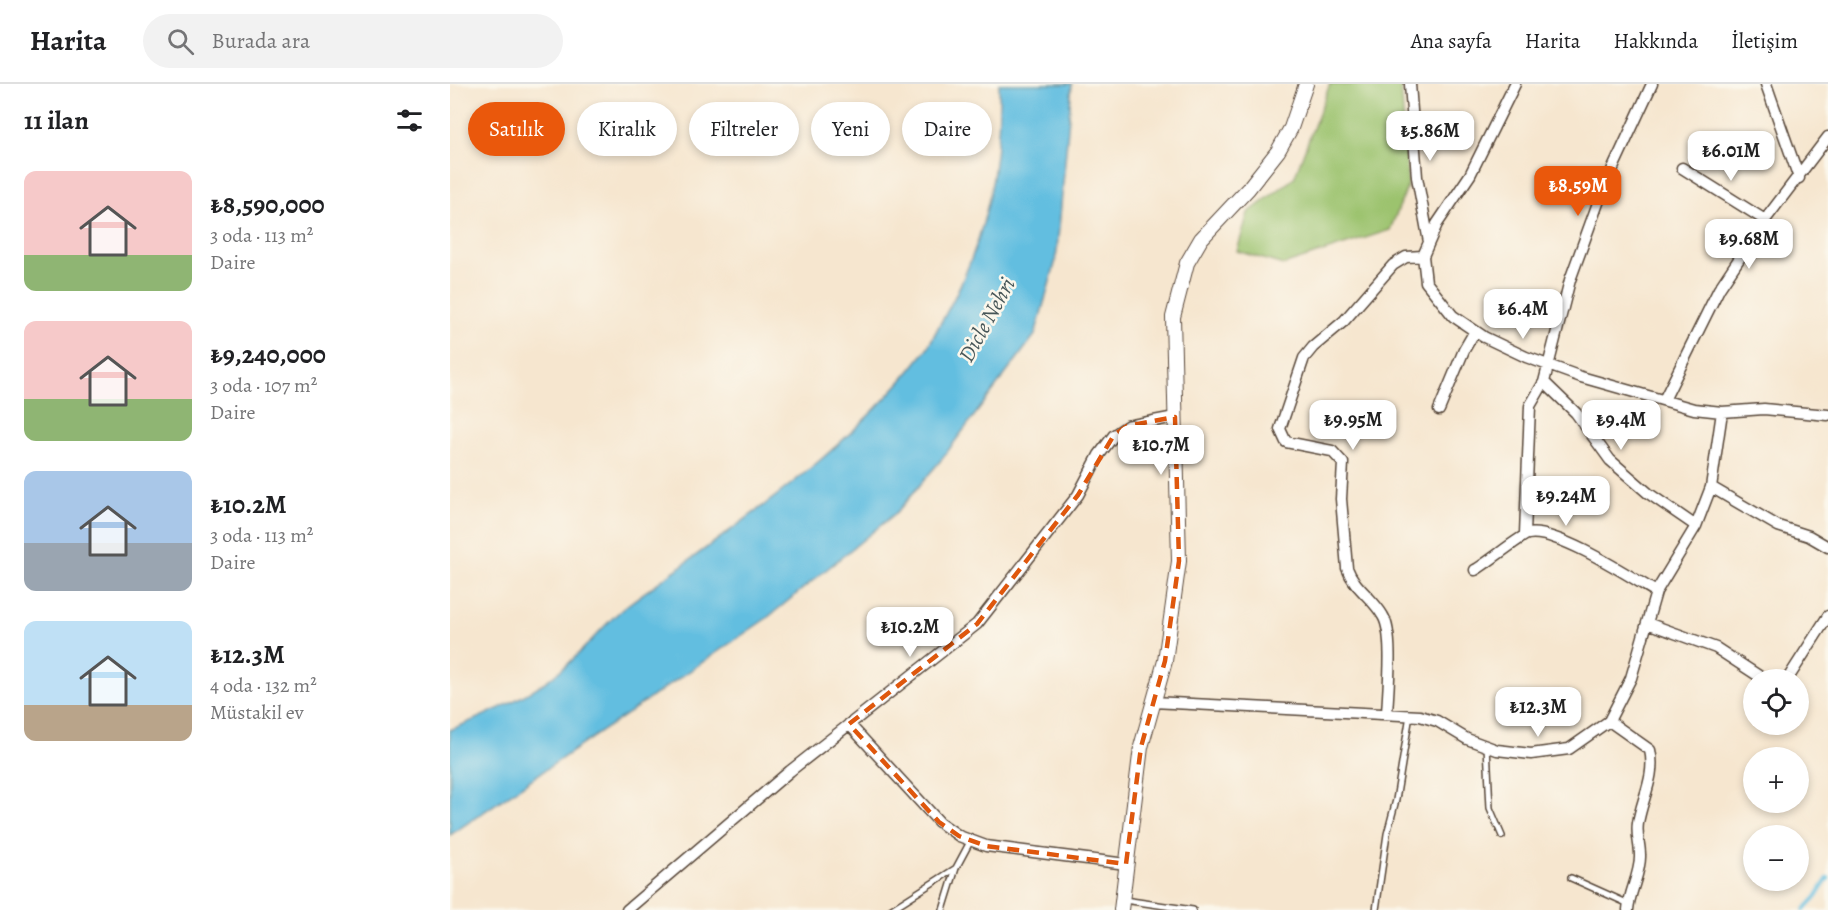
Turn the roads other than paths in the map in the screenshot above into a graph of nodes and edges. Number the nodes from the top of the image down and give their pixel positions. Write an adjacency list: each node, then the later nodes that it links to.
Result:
1 (1306, 84): 19 (street)
2 (1410, 84): 10 (street)
3 (1515, 84): 10 (street)
4 (1652, 84): 13 (street)
5 (1766, 84): 8 (street)
6 (1828, 137): 8 (street)
7 (1682, 168): 9 (street)
8 (1799, 178): 9 (street)
9 (1765, 220): 15 (street)
10 (1429, 242): 11 (street)
11 (1423, 256): 12 (street); 31 (street)
12 (1475, 331): 13 (street); 16 (street)
13 (1548, 365): 14 (street); 15 (street)
14 (1544, 382): 21 (street); 22 (street)
15 (1664, 400): 17 (street)
16 (1439, 410)
17 (1722, 412): 18 (street); 20 (street)
18 (1828, 415)
19 (1175, 417): 30 (street); 34 (street)
20 (1711, 487): 21 (street); 23 (street)
21 (1696, 526): 25 (street)
22 (1525, 534): 24 (street); 25 (street)
23 (1828, 547)
24 (1475, 570)
25 (1656, 592): 27 (street)
26 (1828, 616): 29 (street)
27 (1647, 623): 28 (street); 33 (street)
28 (1748, 669)
29 (1794, 669)
30 (1153, 702): 31 (street); 38 (street)
31 (1388, 714): 32 (street)
32 (1410, 715): 35 (street); 47 (lane)
33 (1609, 721): 35 (street); 42 (street)
34 (849, 724): 37 (street); 43 (street)
35 (1487, 746): 36 (lane)
36 (1502, 836)
37 (970, 840): 38 (street); 39 (lane)
38 (1126, 864): 41 (street)
39 (956, 868): 44 (lane); 45 (lane)
40 (1571, 878): 42 (lane)
41 (1122, 905): 46 (lane)
42 (1628, 907)
43 (627, 910)
44 (890, 910)
45 (943, 910)
46 (1193, 910)
47 (1376, 910)

